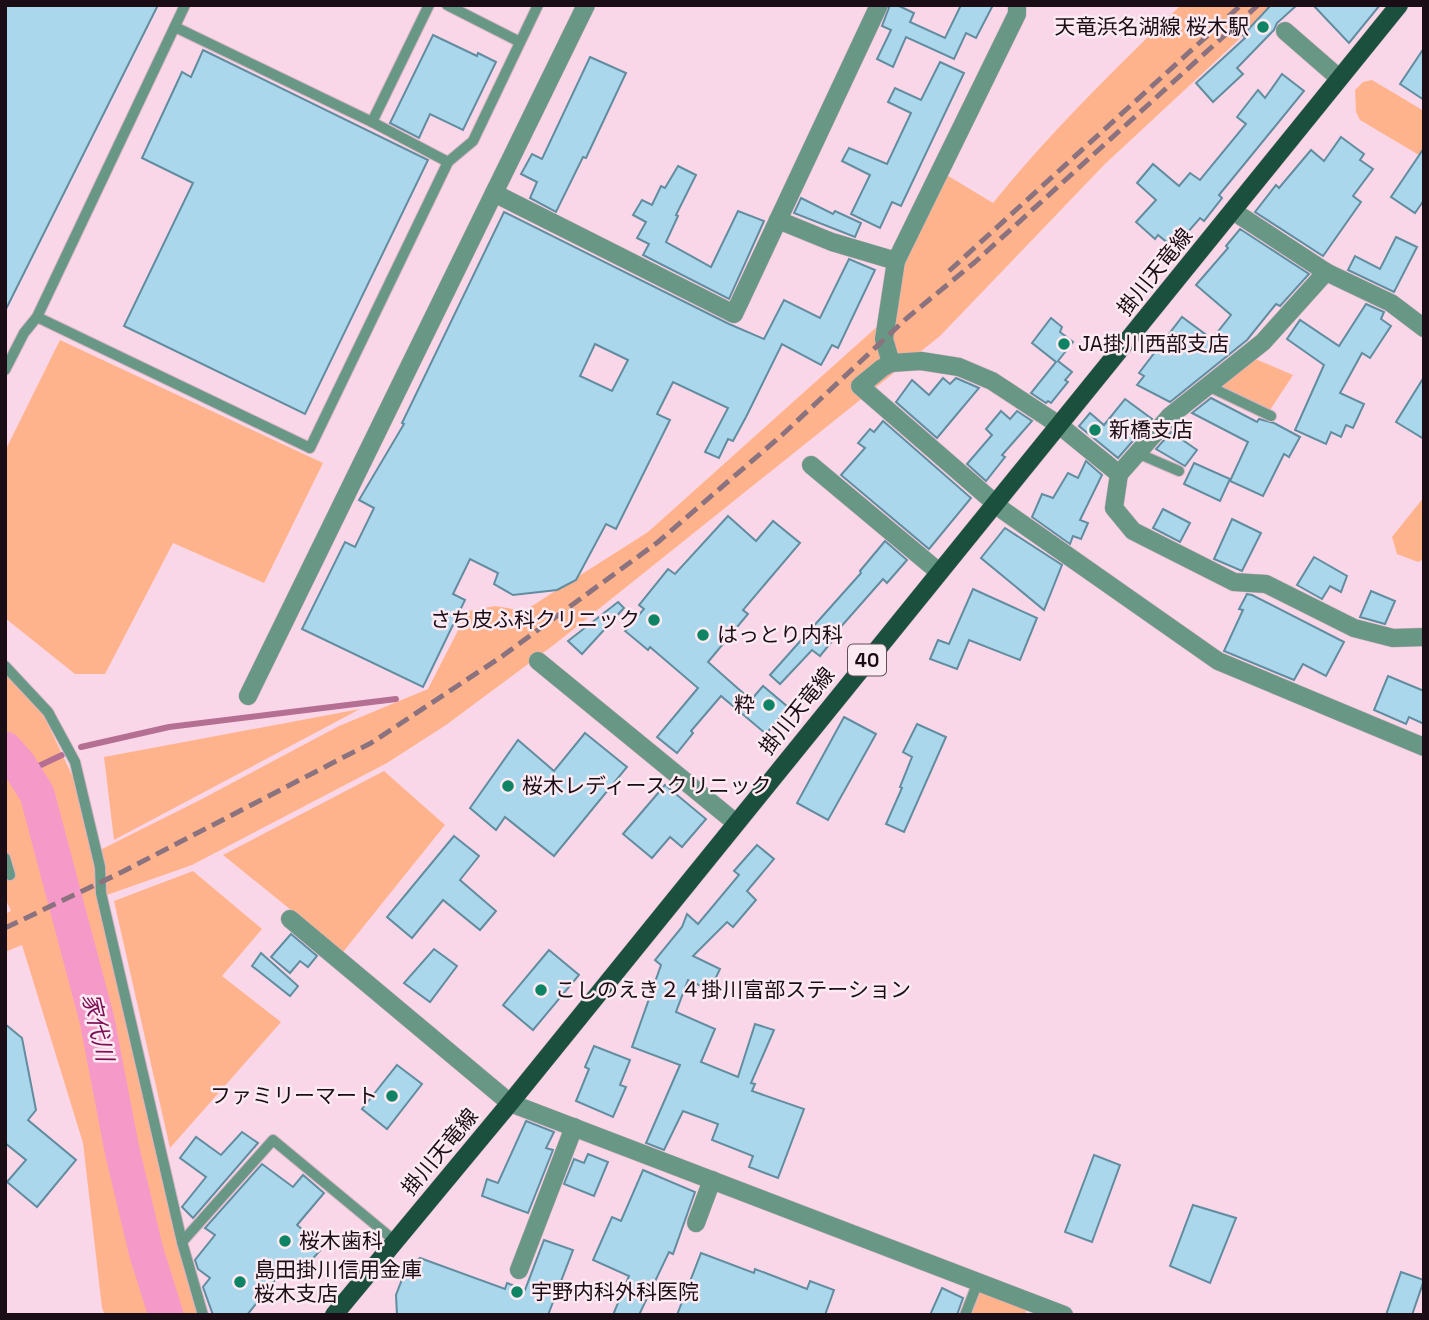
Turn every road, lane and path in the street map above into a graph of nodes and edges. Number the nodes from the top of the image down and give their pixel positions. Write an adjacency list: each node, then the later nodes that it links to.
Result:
1 (185, 5): 9 (lane)
2 (429, 5): 13 (lane)
3 (447, 5): 11 (lane)
4 (538, 5): 11 (lane)
5 (586, 5): 15 (street)
6 (879, 5): 17 (street)
7 (1017, 5): 18 (street)
8 (1399, 5): 12 (main road, 掛川天竜線 / 40)
9 (175, 27): 13 (lane); 20 (lane)
10 (1285, 31): 12 (street)
11 (520, 42): 14 (lane)
12 (1339, 78): 16 (main road, 掛川天竜線 / 40)
13 (372, 122): 14 (lane)
14 (448, 162): 20 (lane)
15 (494, 193): 17 (street); 36 (street)
16 (1233, 211): 19 (street); 26 (main road, 掛川天竜線 / 40)
17 (778, 220): 18 (street)
18 (896, 261): 22 (street)
19 (1326, 272): 21 (street); 24 (street)
20 (37, 317): 23 (lane)
21 (1424, 328)
22 (891, 363): 26 (street); 31 (street)
23 (5, 369)
24 (1208, 386): 25 (lane); 27 (street)
25 (1271, 416)
26 (1059, 425): 30 (street); 31 (main road, 掛川天竜線 / 40)
27 (1137, 453): 29 (lane); 30 (street)
28 (811, 465): 32 (street)
29 (1178, 471)
30 (1119, 474): 33 (street)
31 (995, 503): 32 (main road, 掛川天竜線 / 40); 37 (street)
32 (939, 572): 38 (main road, 掛川天竜線 / 40)
33 (1424, 637)
34 (538, 661): 38 (street)
35 (5, 666): 47 (lane)
36 (248, 695)
37 (1424, 747)
38 (736, 823): 42 (main road, 掛川天竜線 / 40)
39 (5, 858): 40 (lane)
40 (10, 874)
41 (290, 919): 42 (street)
42 (510, 1103): 43 (street); 46 (main road, 掛川天竜線 / 40)
43 (574, 1127): 44 (street); 48 (street)
44 (712, 1180): 45 (street); 49 (street)
45 (696, 1223)
46 (396, 1241): 47 (lane); 52 (main road, 掛川天竜線 / 40)
47 (182, 1242): 51 (lane)
48 (519, 1270)
49 (978, 1282): 50 (street); 53 (lane)
50 (1033, 1309): 54 (street)
51 (203, 1315)
52 (334, 1315)
53 (965, 1315)
54 (1064, 1315)

